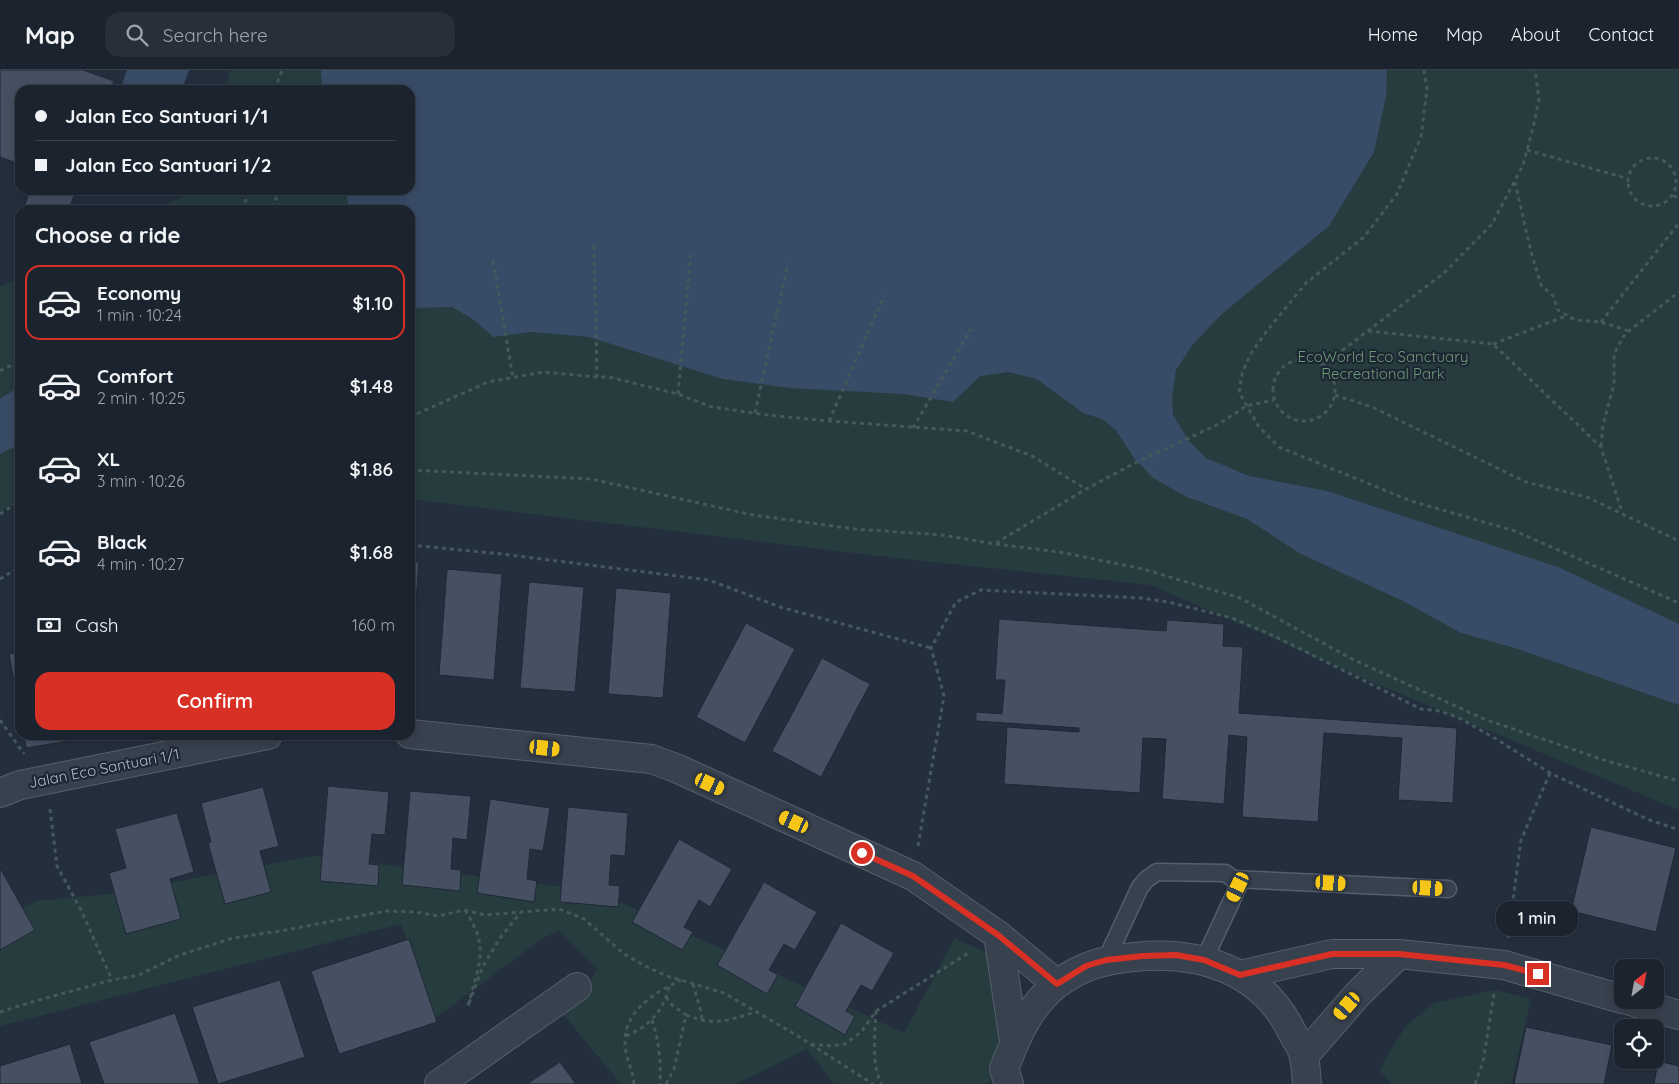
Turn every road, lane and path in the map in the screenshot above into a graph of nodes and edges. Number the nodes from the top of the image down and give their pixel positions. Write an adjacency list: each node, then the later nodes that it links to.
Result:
1 (282, 70): 4 (path)
2 (1424, 70): 31 (path)
3 (1534, 70): 5 (path)
4 (277, 85)
5 (1527, 150): 6 (path); 7 (path)
6 (1629, 179): 8 (path); 8 (path)
7 (1514, 182): 17 (path); 20 (path)
8 (1673, 196): 9 (path)
9 (1679, 198)
10 (1679, 223): 18 (path)
11 (594, 246): 26 (path)
12 (691, 251): 28 (path)
13 (493, 261): 27 (path)
14 (788, 263): 32 (path)
15 (1679, 292): 21 (path)
16 (884, 296): 34 (path)
17 (1567, 315): 18 (path); 22 (path)
18 (1602, 322): 21 (path)
19 (971, 329): 35 (path)
20 (1367, 331): 22 (path); 24 (path)
21 (1629, 331): 36 (path)
22 (1493, 344): 36 (path)
23 (15, 363): 25 (path)
24 (1323, 365): 29 (path); 30 (path)
25 (0, 372)
26 (597, 377): 27 (path); 28 (path)
27 (514, 378): 33 (path)
28 (678, 394): 32 (path)
29 (1335, 395): 30 (path); 40 (path)
30 (1274, 400): 31 (path)
31 (1246, 406): 38 (path); 47 (path)
32 (755, 413): 34 (path)
33 (416, 414)
34 (829, 421): 35 (path)
35 (912, 428): 38 (path)
36 (1601, 447): 40 (path)
37 (415, 470): 43 (path)
38 (1086, 490): 43 (path)
39 (15, 504): 41 (path)
40 (1623, 513): 42 (path)
41 (0, 514)
42 (1679, 541)
43 (994, 544): 54 (path)
44 (415, 545): 48 (path)
45 (15, 570): 46 (path)
46 (0, 578)
47 (1679, 603)
48 (931, 648): 52 (path); 57 (path)
49 (0, 720): 53 (path)
50 (415, 735): 57 (street)
51 (243, 740): 53 (street, Jalan Eco Santuari 1/1)
52 (1550, 773): 56 (path); 66 (path)
53 (46, 780): 55 (street, Jalan Eco Santuari 1/1); 68 (path)
54 (1679, 781)
55 (0, 793)
56 (1679, 830)
57 (913, 876): 62 (street)
58 (1234, 879): 59 (lane); 64 (lane); 65 (lane)
59 (1448, 889)
60 (464, 910): 61 (path); 61 (path); 68 (path)
61 (521, 912): 69 (path)
62 (998, 935): 71 (street); 77 (path); 85 (street)
63 (1399, 954): 66 (street); 67 (street); 87 (street)
64 (1106, 960): 65 (street); 71 (street)
65 (1204, 960): 67 (street)
66 (1504, 965): 75 (street); 96 (path)
67 (1240, 975): 87 (street)
68 (112, 980): 78 (path)
69 (682, 980): 70 (path); 72 (path)
70 (693, 984): 79 (path); 83 (path)
71 (1057, 984): 85 (street)
72 (669, 986): 74 (path); 84 (path)
73 (577, 987): 88 (street)
74 (666, 997): 80 (path); 82 (path)
75 (1614, 997)
76 (1658, 1009): 81 (street)
77 (876, 1011): 86 (path); 93 (path)
78 (0, 1012)
79 (756, 1012): 83 (path); 86 (path)
80 (686, 1015): 83 (path); 91 (path)
81 (1679, 1015)
82 (652, 1020): 84 (path); 90 (path)
83 (702, 1021)
84 (626, 1036): 89 (path)
85 (1014, 1041): 94 (street)
86 (810, 1043): 92 (path)
87 (1304, 1056): 95 (street)
88 (439, 1084)
89 (634, 1084)
90 (660, 1084)
91 (666, 1084)
92 (873, 1084)
93 (882, 1084)
94 (1009, 1084)
95 (1307, 1084)
96 (1475, 1084)

